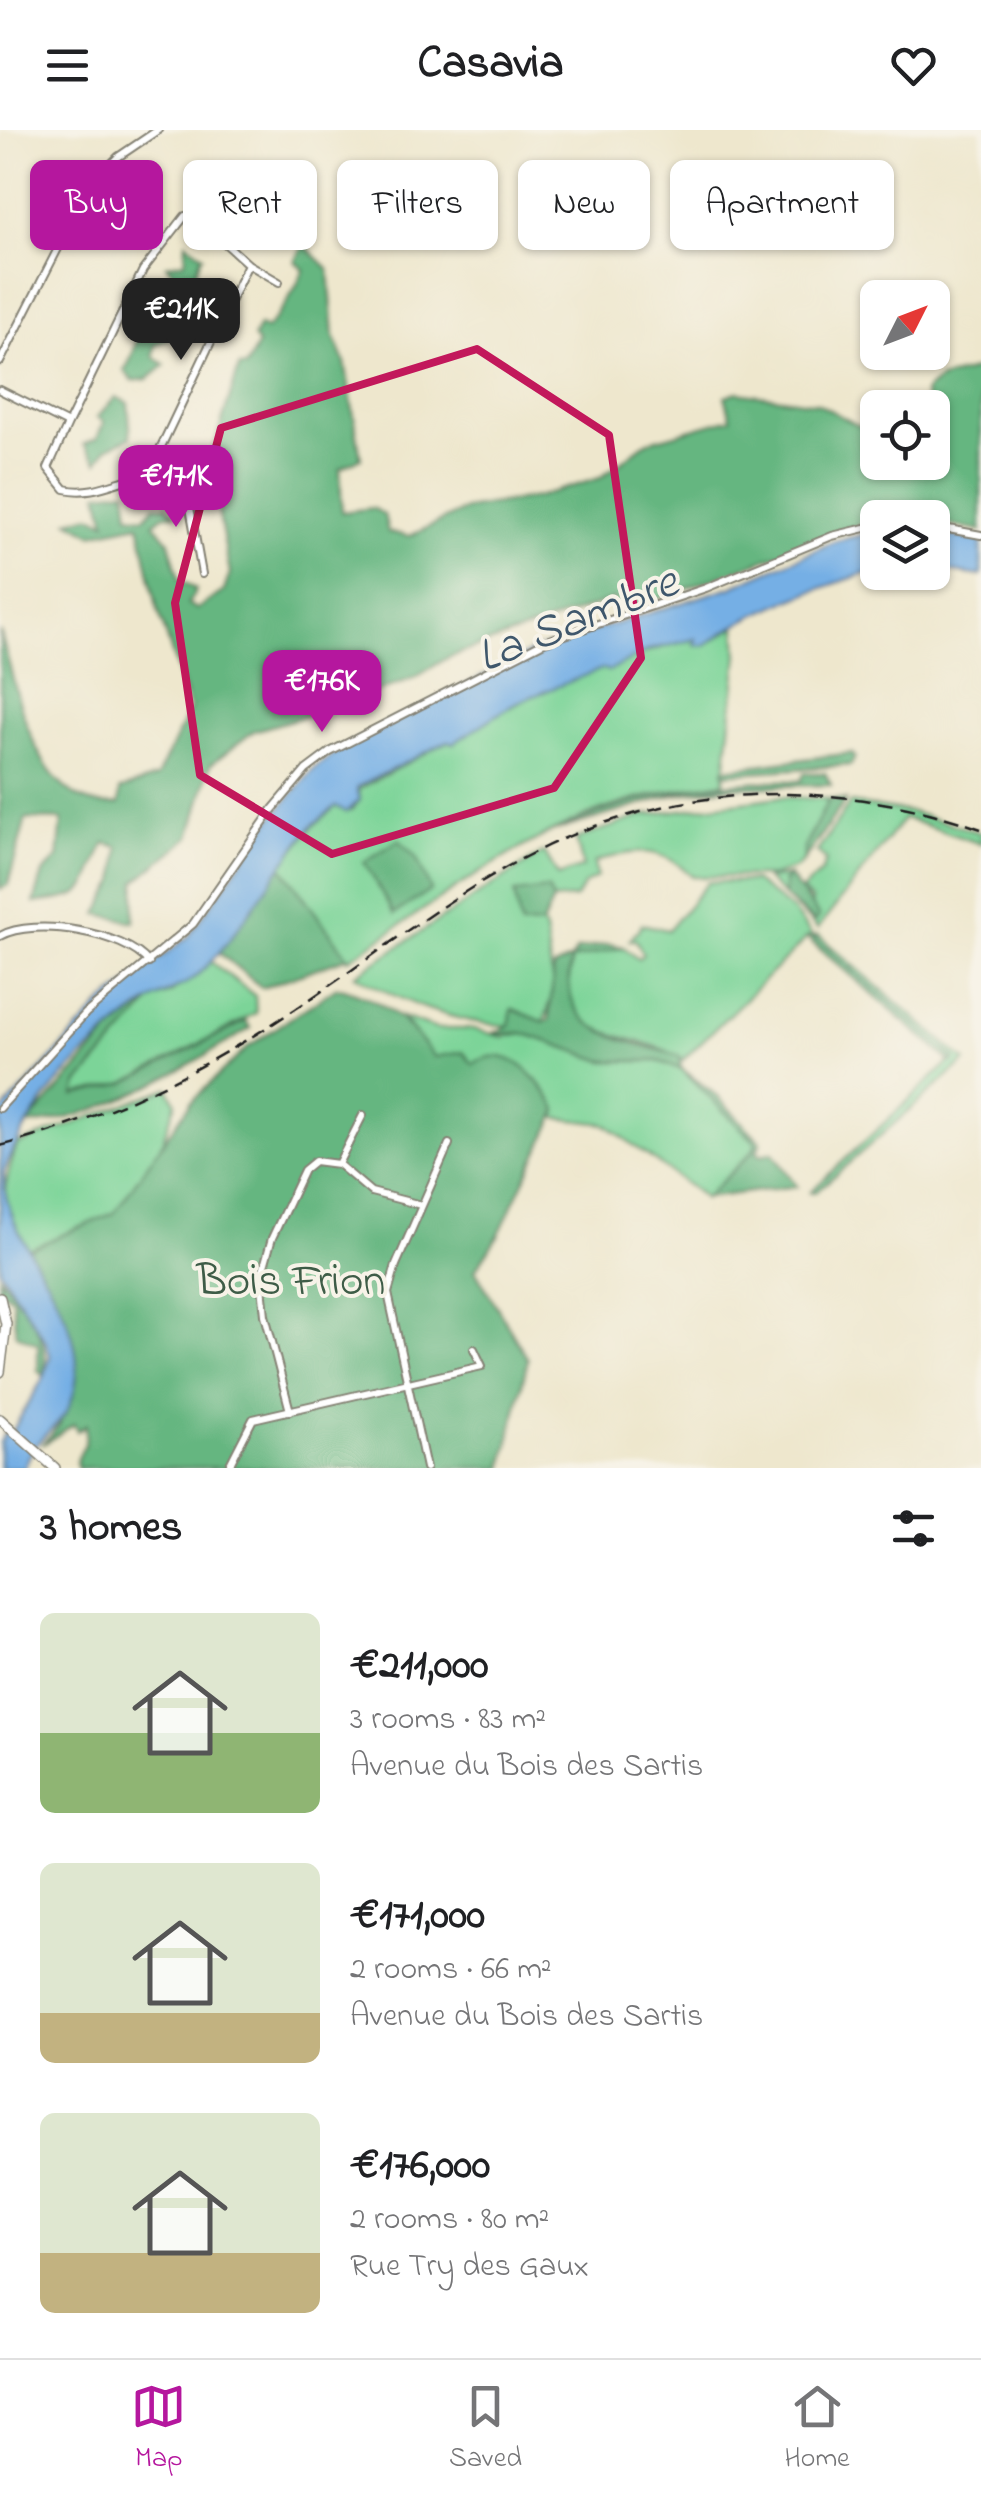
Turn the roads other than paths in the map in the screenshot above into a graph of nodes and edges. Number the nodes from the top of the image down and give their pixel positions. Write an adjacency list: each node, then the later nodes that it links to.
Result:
1 (158, 130): 4 (street)
2 (248, 264): 3 (street); 6 (street); 7 (street)
3 (279, 282)
4 (0, 362)
5 (0, 390): 6 (street)
6 (68, 424): 7 (street)
7 (149, 472): 11 (street)
8 (860, 529): 13 (street)
9 (950, 529): 10 (street)
10 (981, 535)
11 (202, 574)
12 (0, 936): 13 (street)
13 (149, 963): 14 (street)
14 (0, 1108)
15 (363, 1115): 17 (street)
16 (449, 1144): 18 (street)
17 (338, 1164): 18 (street); 23 (street)
18 (421, 1205): 22 (street)
19 (0, 1298): 21 (main road)
20 (474, 1350): 22 (street)
21 (0, 1372)
22 (408, 1384): 23 (street); 27 (street)
23 (290, 1411): 26 (street)
24 (0, 1420): 25 (main road)
25 (55, 1468)
26 (228, 1468)
27 (426, 1468)

